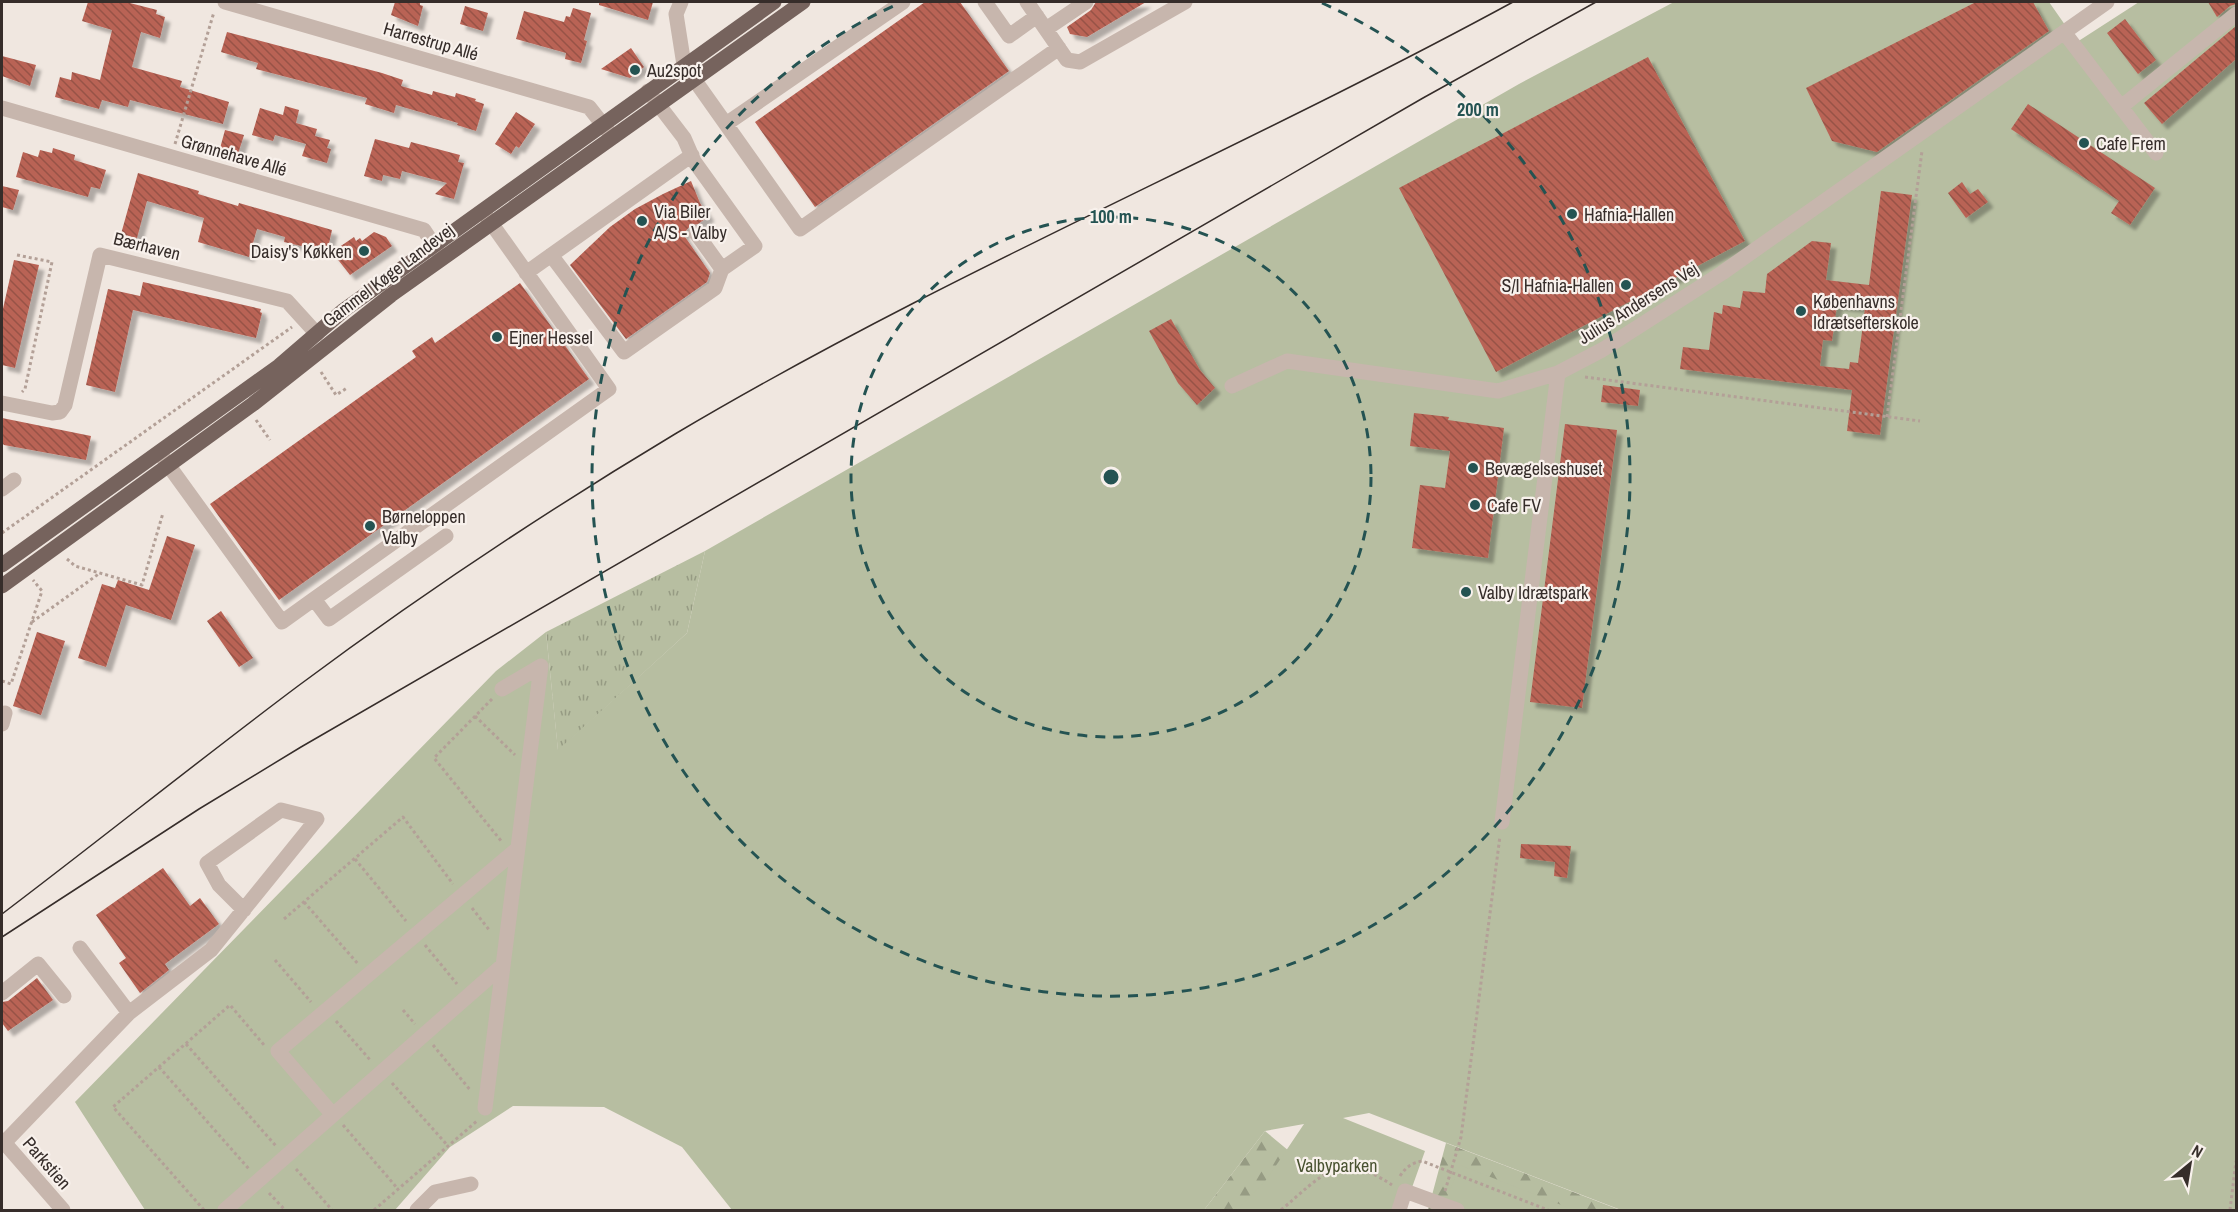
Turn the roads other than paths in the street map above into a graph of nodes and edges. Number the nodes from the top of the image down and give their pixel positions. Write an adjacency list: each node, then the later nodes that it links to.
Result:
1 (225, 2): 21 (street, Harrestrup Allé)
2 (681, 2): 15 (street)
3 (774, 2): 15 (main road, Gammel Køge Landevej)
4 (903, 2): 22 (street)
5 (985, 2): 12 (street)
6 (1027, 2): 12 (street)
7 (1086, 2): 12 (street)
8 (1182, 2): 14 (street)
9 (2107, 2): 13 (street, Julius Andersens Vej)
10 (792, 4): 16 (main road, Gammel Køge Landevej)
11 (2236, 14): 19 (street)
12 (1041, 23): 14 (street)
13 (2064, 32): 19 (street); 33 (street, Julius Andersens Vej)
14 (1059, 48): 22 (street)
15 (684, 66): 16 (street); 17 (main road, Gammel Køge Landevej)
16 (694, 79): 18 (main road, Gammel Køge Landevej); 22 (street)
17 (648, 92): 18 (street); 21 (main road, Gammel Køge Landevej)
18 (659, 104): 23 (main road, Gammel Køge Landevej); 25 (street)
19 (2121, 107): 24 (street)
20 (2, 108): 28 (street, Grønnehave Allé)
21 (603, 124): 23 (street, Harrestrup Allé); 26 (main road, Gammel Køge Landevej)
22 (726, 124)
23 (612, 137): 26 (main road, Gammel Køge Landevej)
24 (2156, 153)
25 (692, 155): 29 (street); 30 (street)
26 (487, 217): 28 (main road, Gammel Køge Landevej); 31 (street)
27 (696, 233): 30 (street)
28 (439, 251): 32 (main road, Gammel Køge Landevej); 37 (main road, Gammel Køge Landevej)
29 (551, 255): 30 (street); 31 (street)
30 (722, 269)
31 (526, 273): 43 (street)
32 (316, 334): 35 (street, Bærhaven); 36 (main road, Gammel Køge Landevej)
33 (1558, 373): 34 (street, Julius Andersens Vej); 45 (street)
34 (1232, 386)
35 (4, 404)
36 (159, 452): 37 (street); 41 (main road, Gammel Køge Landevej)
37 (169, 465): 42 (main road, Gammel Køge Landevej); 43 (street)
38 (15, 480): 39 (street)
39 (2, 489)
40 (446, 536): 43 (street)
41 (2, 565)
42 (2, 586)
43 (314, 599)
44 (502, 689): 46 (street)
45 (1502, 822)
46 (514, 852): 49 (street); 54 (street)
47 (243, 910): 47 (street); 52 (street)
48 (80, 948): 52 (street)
49 (502, 966): 53 (street); 54 (street)
50 (2, 993): 51 (street)
51 (64, 996)
52 (129, 1012): 55 (street)
53 (485, 1108)
54 (333, 1115): 58 (street)
55 (3, 1142): 57 (street, Parkstien)
56 (471, 1184): 59 (street)
57 (57, 1208)
58 (225, 1210)
59 (417, 1210)
60 (1399, 1210): 61 (street)
61 (1457, 1210)

